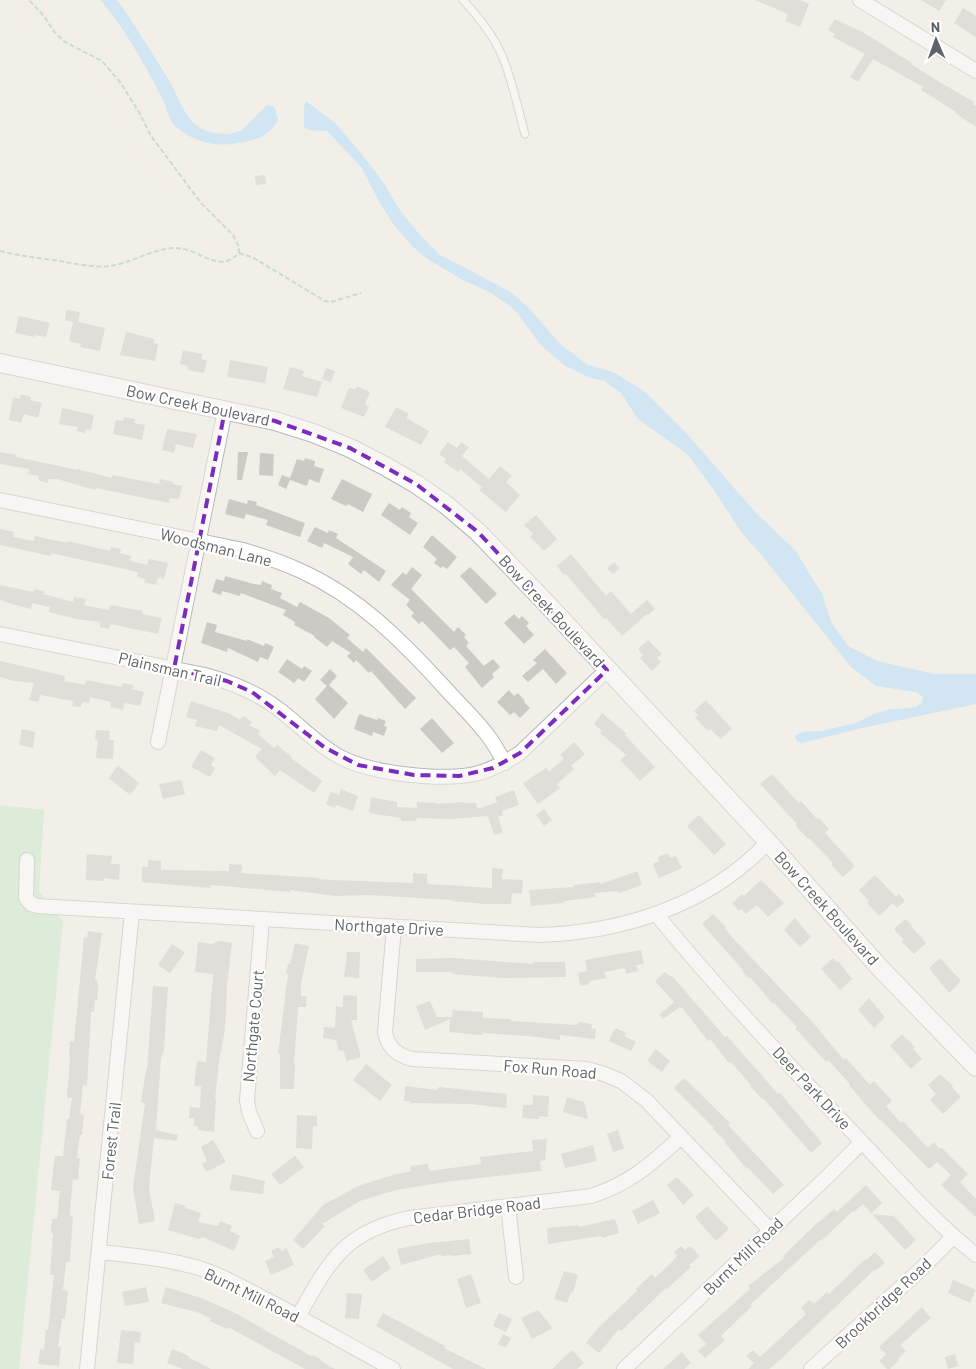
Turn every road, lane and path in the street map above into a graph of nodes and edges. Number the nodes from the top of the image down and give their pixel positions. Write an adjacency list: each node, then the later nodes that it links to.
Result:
1 (29, 0): 8 (path)
2 (463, 0): 6 (lane)
3 (860, 0): 4 (street)
4 (877, 4): 5 (street)
5 (976, 71)
6 (525, 134)
7 (0, 251): 8 (path)
8 (239, 253): 9 (path)
9 (361, 293)
10 (0, 363): 11 (street, Bow Creek Boulevard)
11 (225, 410): 13 (street); 16 (street, Bow Creek Boulevard)
12 (0, 500): 13 (street, Woodsman Lane)
13 (200, 540): 15 (street); 18 (street, Woodsman Lane)
14 (0, 634): 15 (street, Plainsman Trail)
15 (174, 669): 17 (street); 18 (street, Plainsman Trail)
16 (607, 670): 18 (street, Plainsman Trail); 19 (street, Bow Creek Boulevard)
17 (158, 742)
18 (505, 762)
19 (768, 842): 22 (street, Northgate Drive); 25 (street, Bow Creek Boulevard)
20 (27, 860): 21 (street, Northgate Drive)
21 (132, 912): 23 (street, Northgate Drive); 32 (street, Forest Trail)
22 (656, 914): 24 (street, Northgate Drive); 28 (street, Deer Park Drive)
23 (262, 920): 24 (street, Northgate Drive); 26 (street, Northgate Court)
24 (394, 927): 27 (street, Fox Run Road)
25 (976, 1067)
26 (257, 1131)
27 (681, 1137): 29 (street, Cedar Bridge Road); 30 (street, Fox Run Road)
28 (862, 1142): 30 (street, Burnt Mill Road); 31 (street, Deer Park Drive)
29 (508, 1206): 34 (street); 35 (street, Cedar Bridge Road)
30 (770, 1230): 38 (street, Burnt Mill Road)
31 (953, 1237): 33 (street, Deer Park Drive); 39 (street, Brookbridge Road)
32 (100, 1252): 35 (street, Burnt Mill Road); 36 (street, Forest Trail)
33 (976, 1254)
34 (516, 1277)
35 (298, 1317): 37 (street, Burnt Mill Road)
36 (87, 1369)
37 (393, 1369)
38 (624, 1369)
39 (812, 1369)

